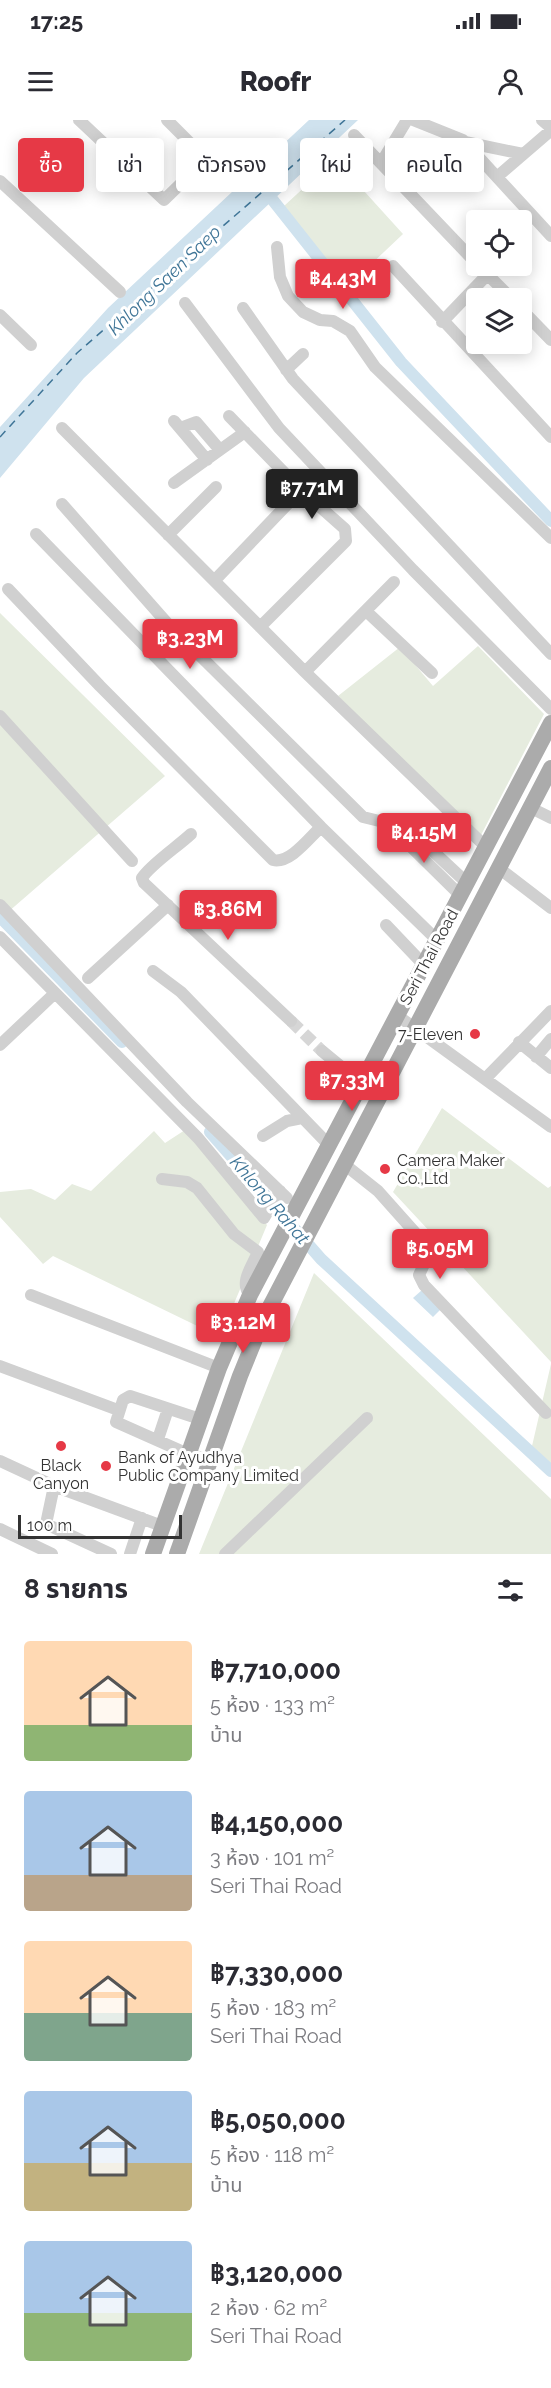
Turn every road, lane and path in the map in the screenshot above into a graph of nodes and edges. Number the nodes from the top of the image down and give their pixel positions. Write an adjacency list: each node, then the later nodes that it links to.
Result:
1 (79, 120): 2 (street)
2 (166, 120)
3 (407, 120): 11 (street)
4 (542, 120): 9 (street)
5 (420, 121): 7 (street)
6 (354, 135): 11 (street)
7 (456, 138)
8 (484, 146): 9 (street)
9 (523, 154): 12 (street)
10 (484, 162): 12 (street)
11 (381, 163): 16 (street)
12 (498, 176): 14 (street)
13 (0, 181): 21 (street)
14 (551, 236)
15 (277, 247): 43 (street)
16 (466, 252)
17 (393, 266): 26 (street)
18 (475, 276): 26 (street)
19 (489, 276): 20 (street)
20 (501, 288)
21 (120, 292)
22 (185, 303): 52 (street)
23 (243, 308): 30 (street)
24 (0, 315): 28 (street)
25 (532, 320): 27 (street)
26 (442, 322): 34 (street)
27 (551, 340)
28 (31, 345)
29 (303, 354): 30 (street)
30 (286, 370): 49 (street)
31 (229, 416): 33 (street)
32 (62, 428): 42 (street)
33 (245, 432): 35 (street); 39 (street)
34 (551, 437)
35 (220, 450): 36 (street); 36 (street)
36 (207, 460): 37 (street)
37 (174, 483)
38 (216, 487): 42 (street)
39 (300, 490): 44 (street); 48 (street)
40 (62, 504): 63 (street)
41 (36, 534): 58 (street)
42 (168, 535): 44 (street)
43 (551, 538)
44 (215, 580): 48 (street)
45 (394, 582): 47 (street)
46 (8, 589): 58 (street)
47 (366, 611): 50 (street); 51 (street)
48 (260, 627): 50 (street)
49 (551, 654)
50 (305, 672): 60 (street)
51 (432, 673)
52 (551, 709)
53 (0, 716): 61 (street)
54 (551, 723): 60 (main road, Seri Thai Road)
55 (551, 768): 56 (main road, Seri Thai Road)
56 (531, 808): 57 (street); 62 (main road, Seri Thai Road)
57 (551, 818)
58 (321, 828): 70 (street)
59 (191, 834): 65 (street)
60 (486, 847): 63 (main road, Seri Thai Road)
61 (132, 861)
62 (500, 868): 66 (street); 79 (main road, Seri Thai Road)
63 (464, 889): 70 (main road, Seri Thai Road)
64 (0, 905): 69 (street)
65 (168, 905): 74 (street); 78 (street)
66 (551, 908)
67 (386, 925): 72 (street)
68 (0, 937): 71 (street)
69 (31, 938): 71 (street); 94 (street)
70 (437, 940): 72 (main road, Seri Thai Road)
71 (18, 951): 75 (street)
72 (424, 965): 77 (main road, Seri Thai Road)
73 (153, 970): 88 (street)
74 (88, 978)
75 (54, 994): 82 (street); 94 (street)
76 (551, 1011): 81 (street)
77 (398, 1016): 79 (street); 87 (main road, Seri Thai Road)
78 (291, 1021)
79 (416, 1028): 86 (street); 92 (main road, Seri Thai Road)
80 (551, 1039): 84 (street)
81 (519, 1042): 84 (street); 86 (street)
82 (0, 1045)
83 (322, 1051): 87 (street)
84 (536, 1057): 85 (street)
85 (551, 1068)
86 (485, 1079): 89 (street)
87 (362, 1084): 91 (main road, Seri Thai Road)
88 (302, 1118): 90 (street); 91 (street)
89 (551, 1127)
90 (263, 1136)
91 (329, 1145): 94 (main road, Seri Thai Road)
92 (344, 1164): 101 (street); 106 (main road, Seri Thai Road)
93 (162, 1179): 95 (street)
94 (287, 1195): 95 (main road, Seri Thai Road)
95 (250, 1295): 98 (main road, Seri Thai Road)
96 (31, 1296): 98 (street)
97 (0, 1366): 100 (street)
98 (219, 1368): 103 (main road, Seri Thai Road)
99 (168, 1409): 100 (street); 103 (street); 104 (street)
100 (118, 1410): 104 (street)
101 (546, 1413)
102 (367, 1418): 117 (street)
103 (200, 1419): 105 (main road, Seri Thai Road)
104 (159, 1439): 105 (street)
105 (188, 1454): 106 (street); 110 (main road, Seri Thai Road)
106 (210, 1460): 116 (main road, Seri Thai Road)
107 (0, 1461): 108 (street)
108 (54, 1486): 109 (street); 113 (street)
109 (142, 1518): 110 (street); 114 (street)
110 (162, 1527): 115 (main road, Seri Thai Road)
111 (0, 1529): 112 (street)
112 (52, 1554)
113 (111, 1554)
114 (130, 1554)
115 (153, 1554)
116 (177, 1554)
117 (225, 1554)

